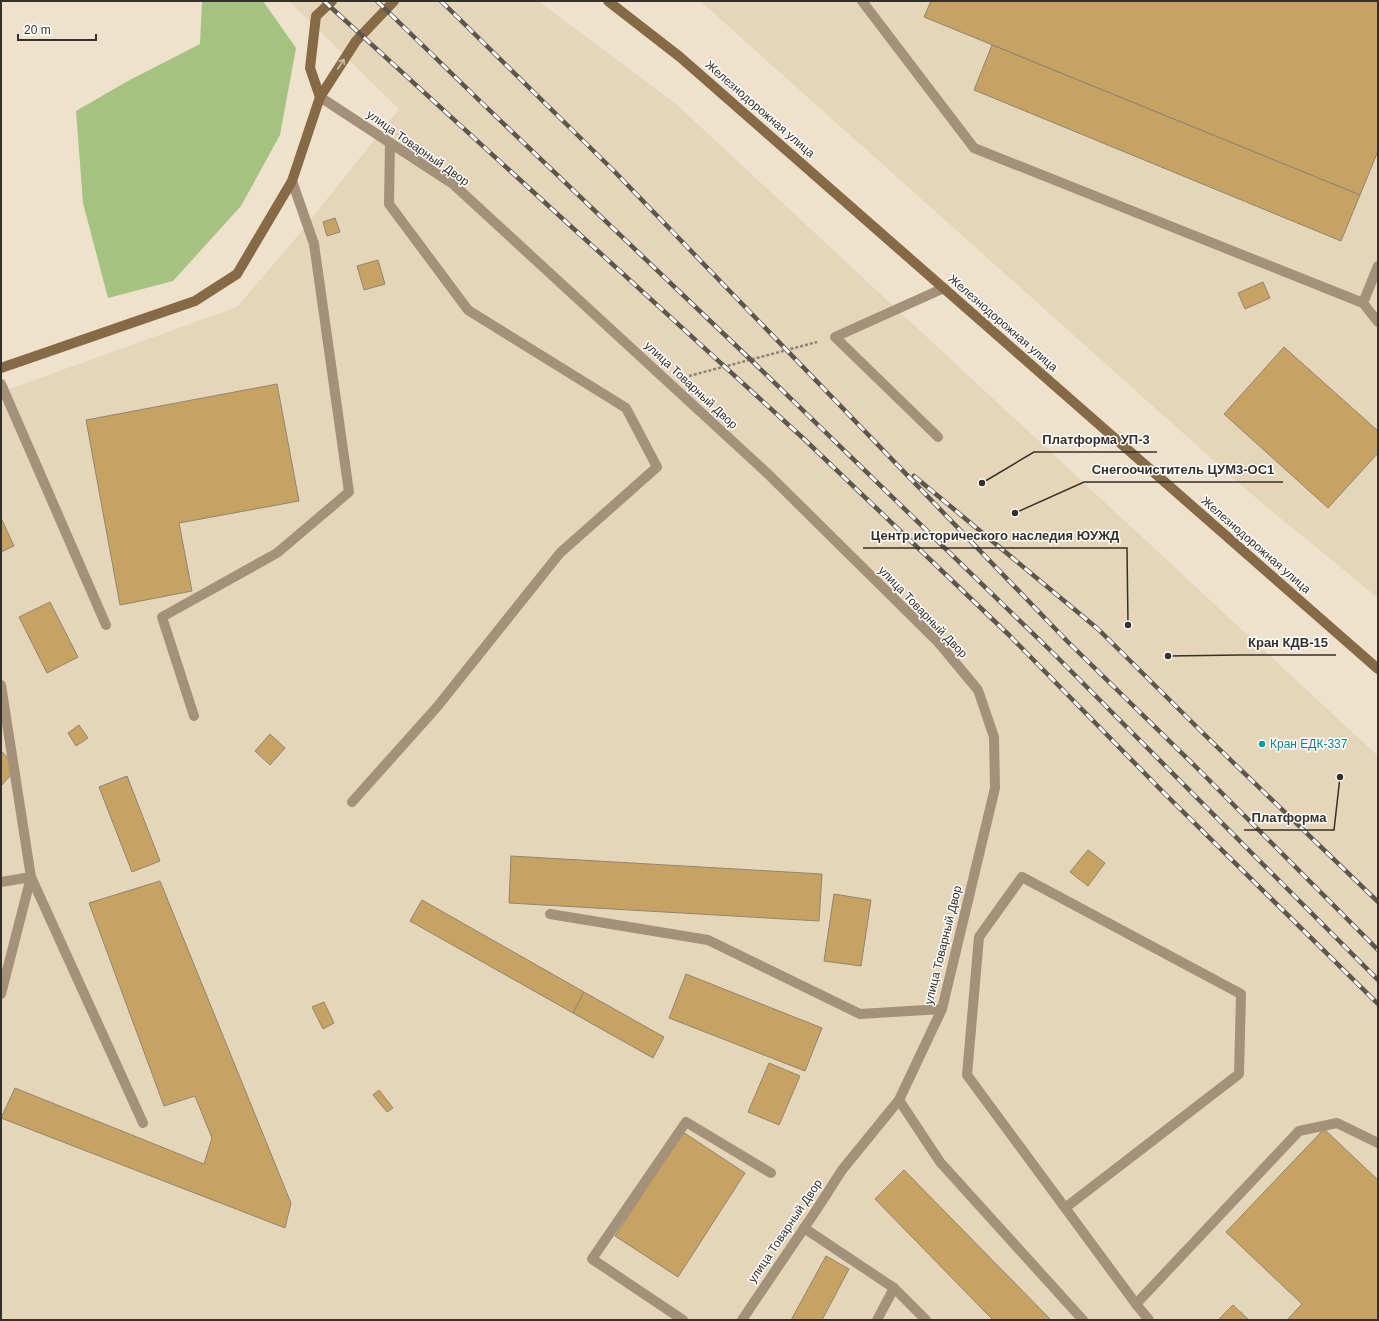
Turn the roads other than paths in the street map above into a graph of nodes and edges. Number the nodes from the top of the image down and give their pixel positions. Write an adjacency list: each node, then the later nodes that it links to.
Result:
1 (332, 1): 5 (main road)
2 (394, 1): 5 (main road, one-way to 2)
3 (608, 1): 9 (main road, Железнодорожная улица)
4 (866, 3): 10 (street)
5 (320, 96): 6 (street, улица Товарный Двор); 7 (main road)
6 (390, 143): 20 (street); 25 (street, улица Товарный Двор)
7 (292, 181): 12 (main road); 19 (street)
8 (1378, 266): 10 (street)
9 (944, 288): 14 (street); 16 (main road, Железнодорожная улица)
10 (1363, 303): 11 (street)
11 (1378, 322)
12 (1, 368)
13 (1, 384): 15 (street)
14 (938, 437)
15 (106, 625)
16 (1378, 669)
17 (1, 685): 18 (street)
18 (3, 704): 21 (street)
19 (194, 716)
20 (352, 802)
21 (31, 877): 22 (street); 24 (street); 27 (street)
22 (1, 882)
23 (550, 914): 25 (street)
24 (1, 994)
25 (942, 1009): 26 (street, улица Товарный Двор)
26 (899, 1100): 31 (street, улица Товарный Двор); 38 (street)
27 (143, 1123)
28 (1378, 1143): 33 (street)
29 (771, 1173): 34 (street)
30 (1065, 1208): 30 (street); 33 (street)
31 (804, 1228): 32 (street); 35 (street, улица Товарный Двор)
32 (894, 1288): 36 (street); 37 (street)
33 (1136, 1304): 39 (street)
34 (683, 1320)
35 (742, 1320)
36 (877, 1320)
37 (926, 1320)
38 (1083, 1320)
39 (1149, 1320)

